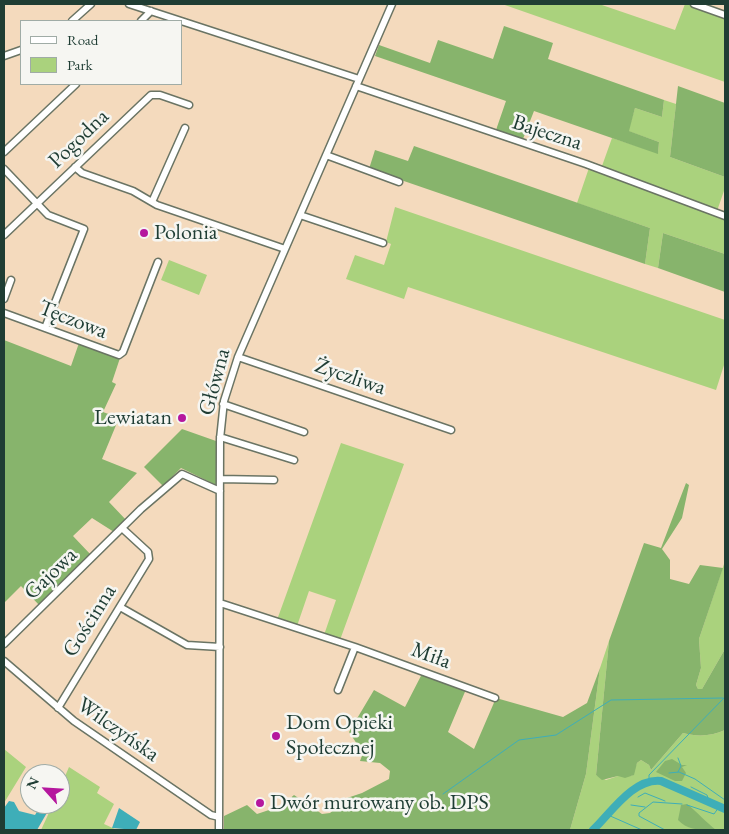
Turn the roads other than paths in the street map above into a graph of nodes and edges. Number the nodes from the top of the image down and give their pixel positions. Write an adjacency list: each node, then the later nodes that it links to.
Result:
1 (91, 4): 7 (street)
2 (129, 4): 5 (street, Bajeczna)
3 (392, 4): 13 (street, Główna)
4 (694, 4): 6 (street)
5 (151, 11): 8 (street); 9 (street, Bajeczna)
6 (725, 15)
7 (73, 20)
8 (142, 20)
9 (177, 20)
10 (182, 22): 13 (street, Bajeczna)
11 (20, 50): 12 (street)
12 (4, 56)
13 (358, 83): 18 (street, Główna); 25 (street, Bajeczna)
14 (75, 85): 17 (street)
15 (189, 105): 19 (street, Pogodna)
16 (185, 128): 22 (street)
17 (4, 152)
18 (326, 155): 21 (street); 24 (street, Główna)
19 (75, 167): 22 (street); 23 (street, Pogodna)
20 (4, 169): 23 (street)
21 (399, 182)
22 (152, 202): 28 (street)
23 (37, 203): 26 (street, Pogodna); 33 (street)
24 (300, 215): 27 (street); 28 (street, Główna)
25 (725, 216)
26 (4, 235)
27 (383, 243)
28 (285, 249): 34 (street, Główna)
29 (158, 262): 33 (street, Tęczowa)
30 (11, 280): 31 (street)
31 (4, 299)
32 (4, 313): 33 (street, Tęczowa)
33 (45, 328)
34 (238, 357): 35 (street, Główna); 36 (street, Życzliwa)
35 (223, 404): 37 (street); 38 (street, Główna)
36 (452, 430)
37 (304, 432)
38 (220, 437): 39 (street); 40 (street, Główna)
39 (294, 460)
40 (220, 479): 41 (street); 42 (street, Główna)
41 (274, 480)
42 (220, 490): 43 (street, Gajowa); 44 (street, Główna)
43 (123, 529): 45 (street, Gościnna); 46 (street, Gajowa)
44 (220, 603): 47 (street, Główna); 48 (street, Miła)
45 (120, 607): 47 (street); 52 (street, Gościnna)
46 (4, 644)
47 (220, 647): 53 (street, Główna)
48 (355, 647): 50 (street); 51 (street, Miła)
49 (4, 661): 52 (street, Wilczyńska)
50 (338, 690)
51 (496, 698)
52 (58, 708): 53 (street, Wilczyńska)
53 (219, 817): 54 (street, Główna)
54 (219, 830)

